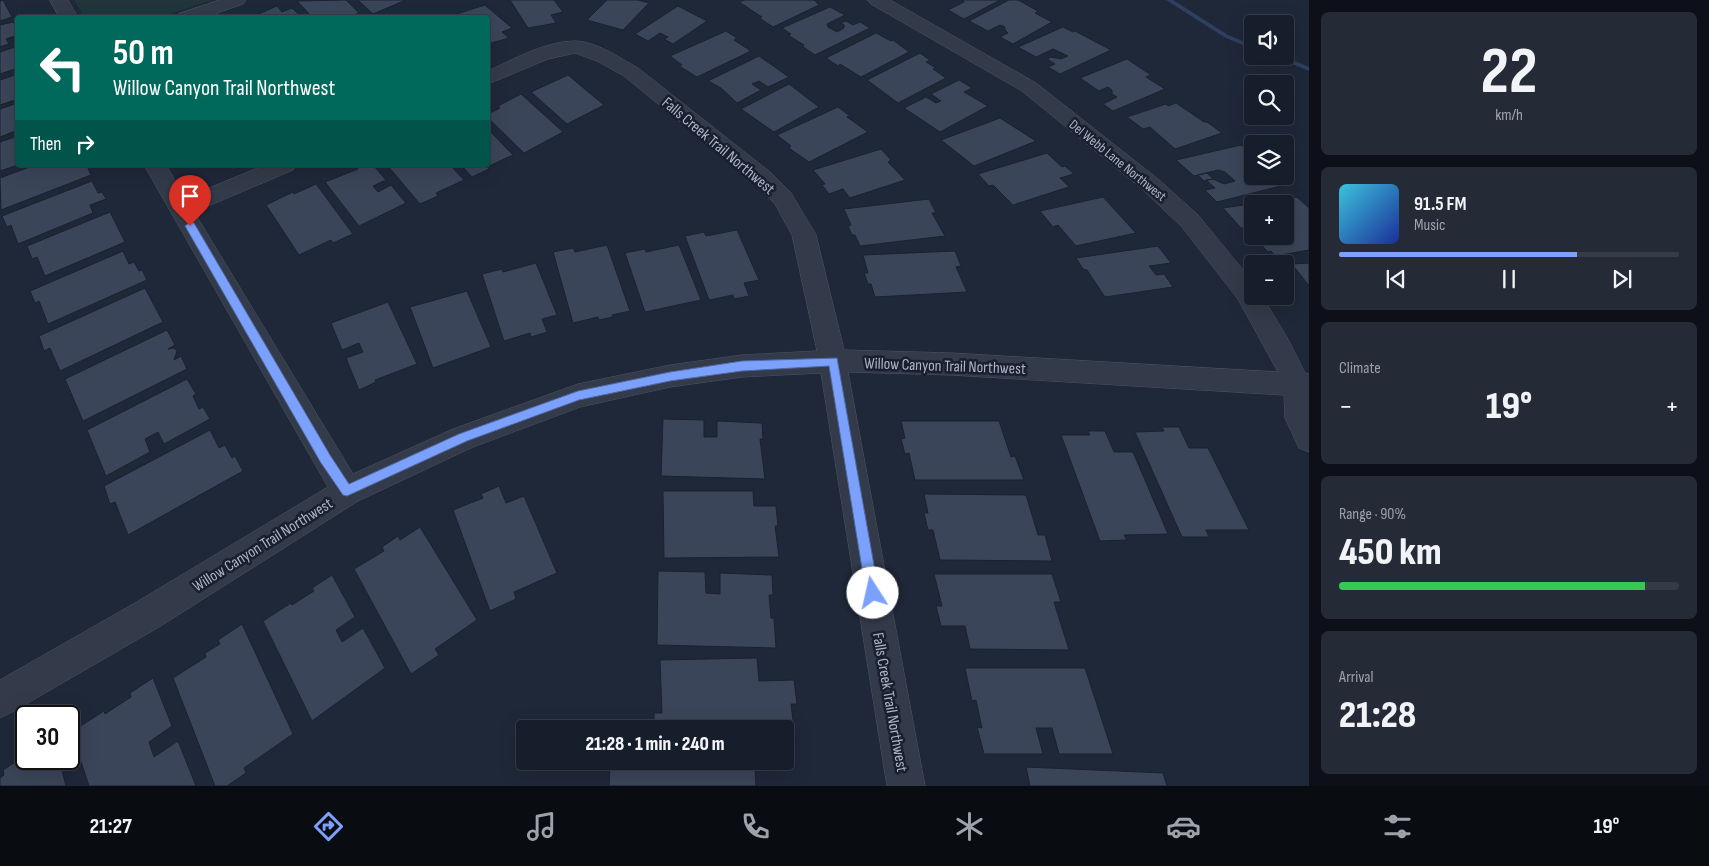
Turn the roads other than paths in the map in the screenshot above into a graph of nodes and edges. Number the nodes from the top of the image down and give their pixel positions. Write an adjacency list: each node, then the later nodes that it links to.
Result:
1 (59, 0): 4 (street)
2 (237, 0): 5 (street)
3 (877, 0): 11 (street, Del Webb Lane Northwest)
4 (68, 15)
5 (193, 15)
6 (490, 77): 10 (street, Falls Creek Trail Northwest)
7 (156, 167): 9 (street)
8 (280, 167): 9 (street)
9 (180, 209): 13 (street)
10 (833, 361): 11 (street, Willow Canyon Trail Northwest); 13 (street, Willow Canyon Trail Northwest); 15 (street, Falls Creek Trail Northwest)
11 (1305, 388): 12 (street, Del Webb Lane Northwest)
12 (1309, 439)
13 (347, 491): 14 (street, Willow Canyon Trail Northwest)
14 (0, 700)
15 (906, 786)

